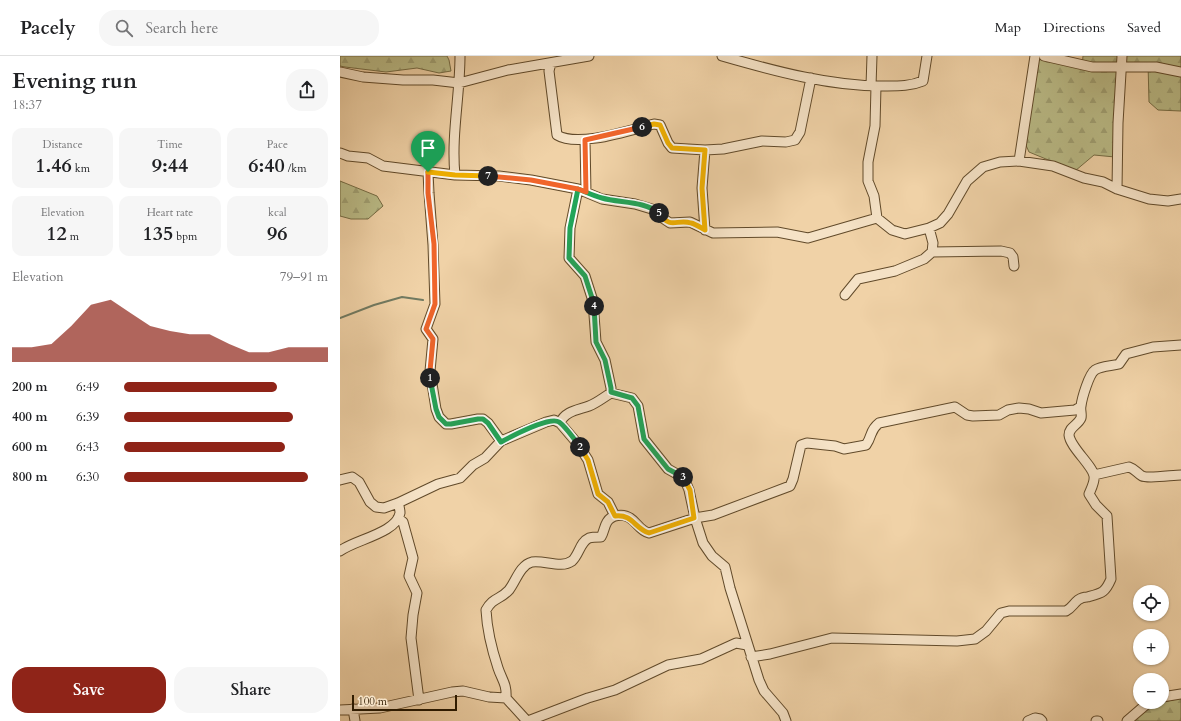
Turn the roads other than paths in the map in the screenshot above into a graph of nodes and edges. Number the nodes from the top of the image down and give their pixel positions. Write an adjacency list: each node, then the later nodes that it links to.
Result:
1 (460, 56): 16 (street)
2 (589, 56): 10 (street)
3 (722, 56): 11 (street)
4 (756, 56): 11 (street)
5 (872, 56): 17 (street)
6 (927, 56): 17 (street)
7 (1035, 56): 21 (street)
8 (1044, 56): 12 (street)
9 (1122, 56): 12 (street)
10 (551, 63): 16 (street); 18 (street)
11 (752, 65): 15 (street)
12 (1121, 67): 14 (street); 24 (street)
13 (340, 72): 16 (street)
14 (1181, 72)
15 (811, 78): 17 (street); 19 (street)
16 (460, 83): 23 (street)
17 (873, 86): 27 (street)
18 (585, 140): 19 (street); 25 (street)
19 (705, 150): 29 (street)
20 (340, 153): 22 (street)
21 (1019, 162): 24 (street); 28 (street)
22 (428, 172): 23 (street); 37 (street)
23 (455, 175): 25 (street)
24 (1117, 188): 26 (street)
25 (582, 191): 29 (street); 34 (street)
26 (1181, 199)
27 (877, 218): 28 (street); 29 (street)
28 (929, 228): 30 (street)
29 (705, 230)
30 (932, 252): 31 (street); 32 (street)
31 (1014, 266)
32 (845, 295)
33 (1181, 345): 35 (street)
34 (611, 390): 36 (street); 44 (street)
35 (1080, 407): 38 (street); 44 (street)
36 (560, 422): 37 (street); 42 (street)
37 (501, 442): 41 (street)
38 (1094, 475): 39 (street); 47 (street)
39 (1181, 475)
40 (340, 480): 41 (street)
41 (398, 503): 43 (street)
42 (615, 516): 44 (street); 50 (street)
43 (398, 518): 45 (street); 51 (street)
44 (694, 518): 46 (street)
45 (340, 550)
46 (747, 645): 47 (street); 56 (street)
47 (751, 657): 57 (street)
48 (1181, 694): 49 (street)
49 (1169, 696)
50 (506, 698): 51 (street); 56 (street)
51 (419, 700): 52 (street)
52 (353, 709): 54 (street); 55 (street)
53 (1141, 709): 60 (street)
54 (340, 710)
55 (355, 721)
56 (527, 721)
57 (786, 721)
58 (1028, 721): 59 (street)
59 (1042, 721)
60 (1127, 721)

